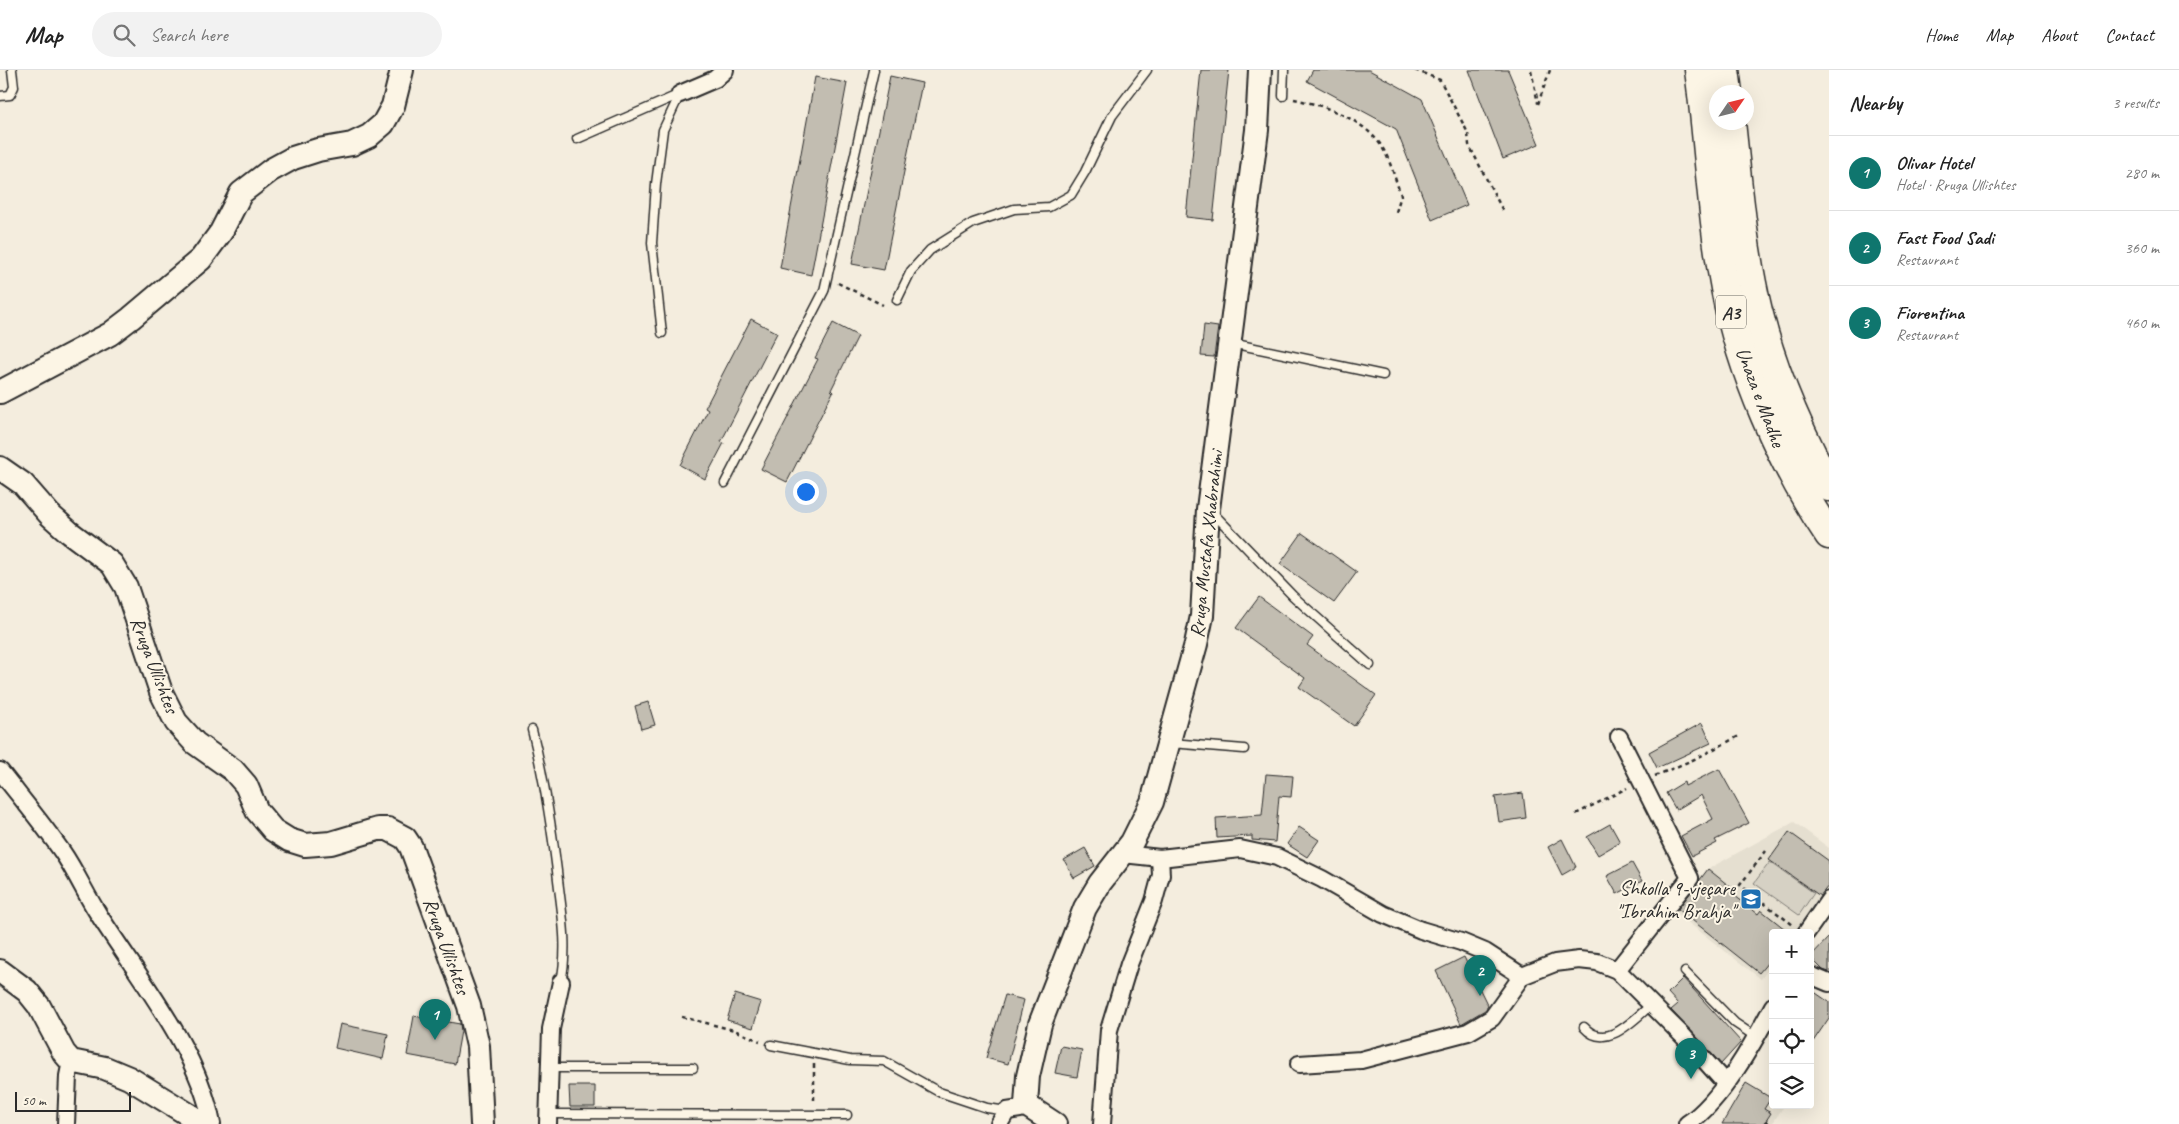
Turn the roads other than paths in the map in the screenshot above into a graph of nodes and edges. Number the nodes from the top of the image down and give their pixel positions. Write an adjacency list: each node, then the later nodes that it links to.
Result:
1 (12, 70): 12 (lane)
2 (402, 70): 20 (street)
3 (725, 70): 11 (street)
4 (874, 70): 22 (lane)
5 (1147, 70): 16 (lane)
6 (1260, 70): 18 (street, Rruga Mustafa Xhabrahimi)
7 (1284, 70): 13 (lane)
8 (1699, 70): 25 (highway, Unaza e Madhe / A3)
9 (1725, 70): 10 (highway)
10 (1727, 85)
11 (680, 94): 15 (lane); 17 (lane)
12 (0, 96)
13 (1283, 96)
14 (1732, 130): 23 (highway, Unaza e Madhe / A3)
15 (577, 139)
16 (898, 300)
17 (662, 333)
18 (1229, 343): 19 (lane); 24 (street, Rruga Mustafa Xhabrahimi)
19 (1383, 375)
20 (0, 392)
21 (0, 468): 59 (street, Rruga Ullishtes)
22 (725, 483)
23 (1829, 487)
24 (1208, 509): 26 (lane); 29 (street, Rruga Mustafa Xhabrahimi)
25 (1829, 535)
26 (1370, 665)
27 (532, 730): 41 (lane)
28 (1619, 737): 36 (street)
29 (1169, 743): 30 (lane); 32 (street, Rruga Mustafa Xhabrahimi)
30 (1244, 749)
31 (0, 772): 58 (street)
32 (1123, 854): 33 (street); 53 (street, Rruga Mustafa Xhabrahimi)
33 (1160, 858): 39 (street); 61 (street)
34 (1829, 900): 35 (street)
35 (1804, 929)
36 (1617, 970): 39 (street); 43 (street)
37 (0, 971): 48 (street)
38 (1685, 972): 46 (lane)
39 (1522, 976): 49 (street)
40 (1814, 977): 42 (street)
41 (561, 982): 50 (street)
42 (1829, 983)
43 (1651, 1004): 45 (lane); 52 (street)
44 (1769, 1013): 46 (street)
45 (1584, 1028)
46 (1756, 1037): 52 (street)
47 (771, 1045): 53 (lane)
48 (71, 1061): 56 (street); 57 (street)
49 (1299, 1064)
50 (550, 1068): 51 (lane); 55 (street)
51 (693, 1068)
52 (1725, 1083): 62 (street)
53 (1011, 1113): 60 (street)
54 (847, 1115): 55 (lane)
55 (548, 1119)
56 (66, 1124)
57 (204, 1124)
58 (212, 1124)
59 (482, 1124)
60 (1055, 1124)
61 (1102, 1124)
62 (1687, 1124)

